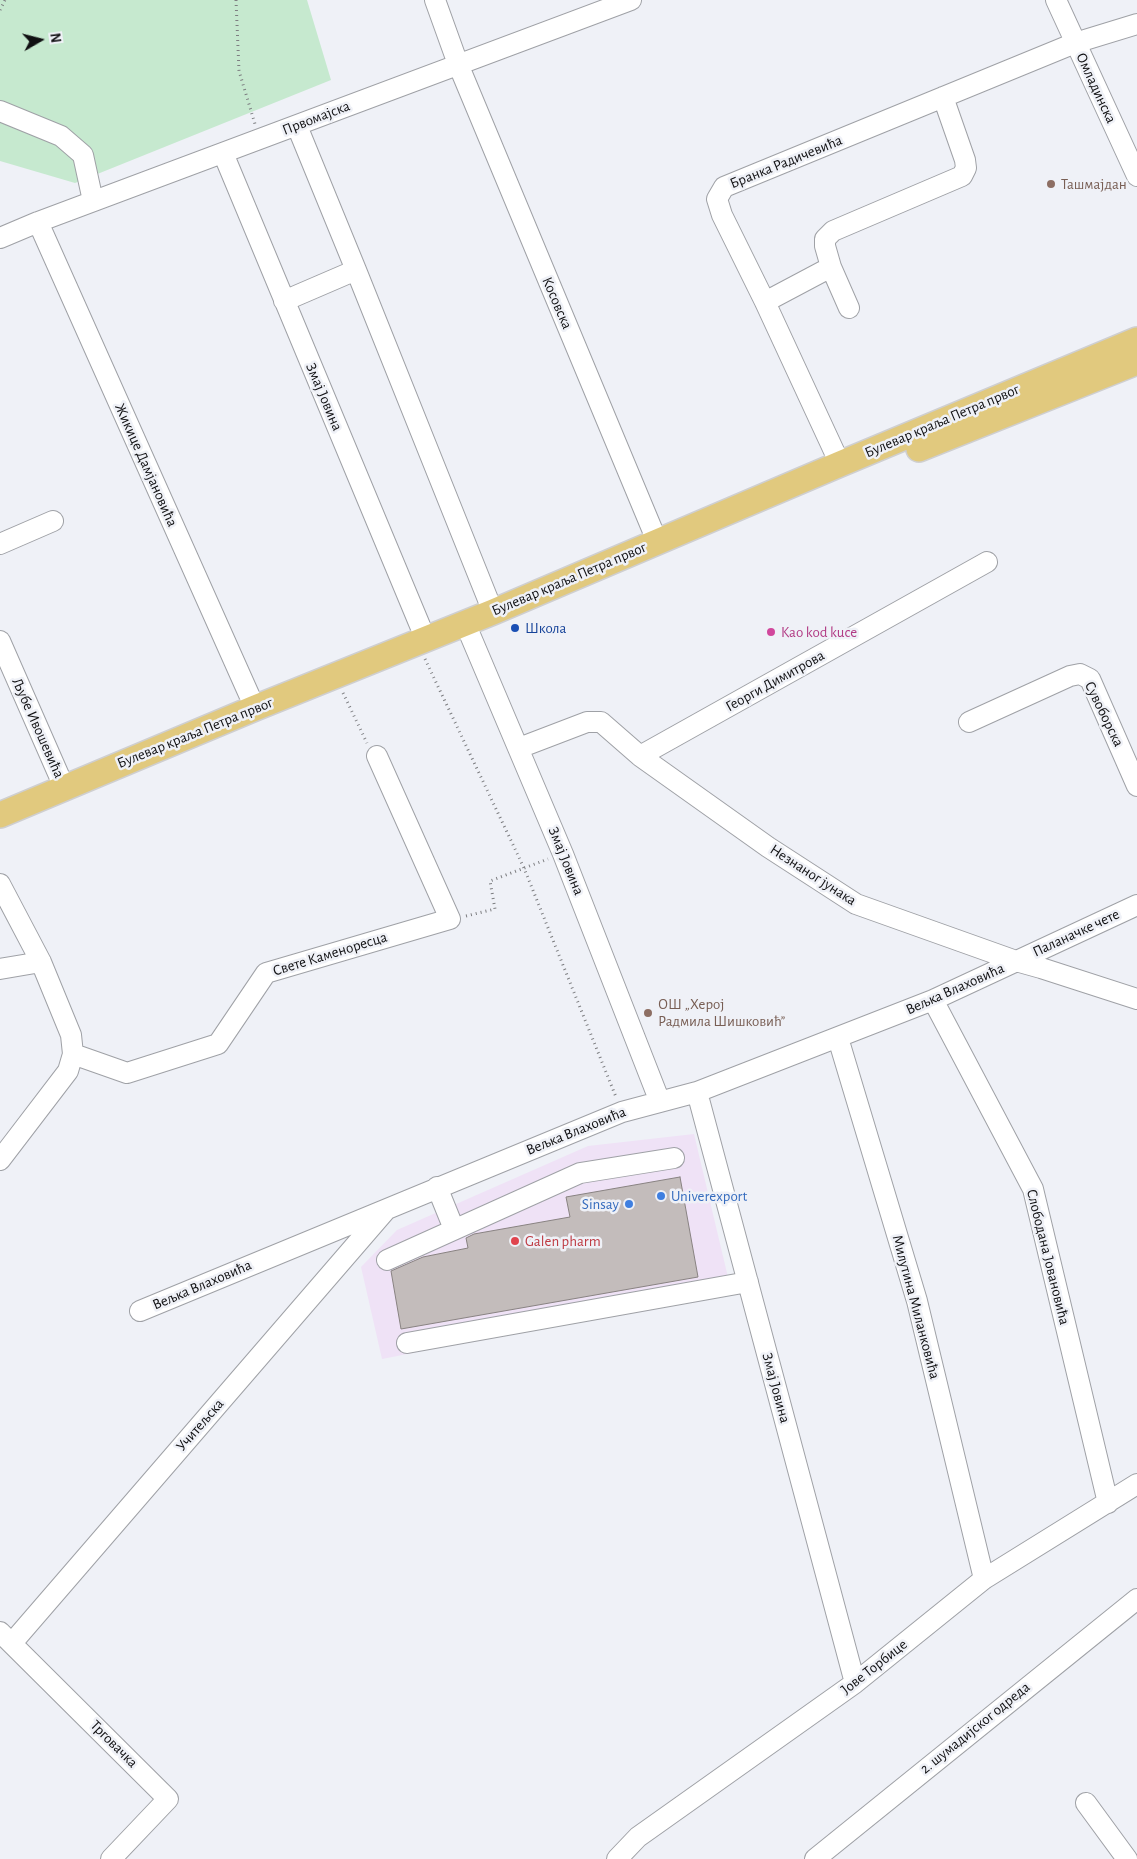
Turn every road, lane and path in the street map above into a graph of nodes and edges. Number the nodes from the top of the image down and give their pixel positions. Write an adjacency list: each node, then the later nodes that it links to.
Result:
1 (5, 0): 6 (path)
2 (236, 0): 13 (path)
3 (435, 0): 9 (street, Косовска)
4 (632, 0): 9 (street, Првомајска)
5 (1056, 0): 8 (street, Омладинска)
6 (0, 10)
7 (1137, 24): 8 (street, Бранка Радичевића)
8 (1075, 42): 10 (street, Бранка Радичевића); 15 (street, Омладинска)
9 (458, 64): 12 (street, Првомајска); 28 (street, Косовска)
10 (943, 97): 19 (street); 22 (street, Бранка Радичевића)
11 (0, 111): 16 (street)
12 (297, 126): 13 (street, Првомајска); 20 (street)
13 (259, 139): 14 (street, Првомајска)
14 (223, 153): 16 (street, Првомајска); 21 (street, Змај Јовина)
15 (1137, 176)
16 (93, 201): 17 (street, Првомајска)
17 (38, 222): 18 (street, Првомајска); 36 (street, Жикице Дамјановића)
18 (0, 238)
19 (831, 267): 22 (street); 23 (street)
20 (356, 270): 21 (street); 31 (street)
21 (284, 302): 34 (street, Змај Јовина)
22 (765, 302): 26 (street, Бранка Радичевића)
23 (849, 308)
24 (1137, 340): 26 (main road, Булевар краља Петра првог)
25 (1137, 362): 32 (main road, Булевар краља Петра првог)
26 (840, 464): 28 (main road, Булевар краља Петра првог)
27 (53, 520): 29 (street)
28 (656, 542): 31 (main road, Булевар краља Петра првог)
29 (0, 544)
30 (987, 562): 40 (street, Георги Димитрова)
31 (493, 612): 32 (main road, Булевар краља Петра првог)
32 (468, 630): 34 (main road, Булевар краља Петра првог); 38 (street, Змај Јовина)
33 (0, 641): 42 (street, Љубе Ивошевића)
34 (425, 648): 35 (main road, Булевар краља Петра првог); 36 (main road, Булевар краља Петра првог); 46 (path)
35 (341, 690): 39 (path); 44 (main road, Булевар краља Петра првог)
36 (255, 708): 42 (main road, Булевар краља Петра првог)
37 (969, 722): 41 (street, Сувоборска)
38 (520, 748): 40 (street, Незнаног јунака); 45 (street, Змај Јовина)
39 (376, 756): 49 (street)
40 (640, 756): 50 (street, Незнаног јунака)
41 (1137, 786)
42 (64, 787): 43 (main road, Булевар краља Петра првог)
43 (0, 815)
44 (0, 831)
45 (563, 854): 46 (path); 58 (street, Змај Јовина)
46 (524, 868): 49 (path); 59 (path)
47 (0, 884): 51 (street)
48 (1137, 904): 50 (street, Паланачке чете)
49 (450, 919): 56 (street, Свете Каменоресца)
50 (1016, 961): 53 (street, Незнаног јунака); 54 (street, Вељка Влаховића)
51 (41, 962): 52 (street); 56 (street)
52 (0, 969)
53 (1137, 999)
54 (933, 1000): 55 (street, Вељка Влаховића); 70 (street, Слободана Јовановића)
55 (838, 1038): 57 (street, Вељка Влаховића); 71 (street, Милутина Миланковића)
56 (73, 1054): 61 (street)
57 (697, 1092): 58 (street, Вељка Влаховића); 66 (street, Змај Јовина)
58 (660, 1102): 59 (street, Вељка Влаховића)
59 (622, 1112): 62 (street, Вељка Влаховића)
60 (674, 1158): 64 (street)
61 (0, 1160)
62 (437, 1187): 63 (street, Вељка Влаховића); 64 (street)
63 (388, 1208): 67 (street, Вељка Влаховића); 73 (street, Учитељска)
64 (454, 1229): 65 (street)
65 (387, 1260)
66 (748, 1282): 68 (street); 74 (street, Змај Јовина)
67 (140, 1311)
68 (407, 1343)
69 (1137, 1484): 70 (street, Јове Торбице)
70 (1108, 1503): 71 (street, Јове Торбице)
71 (984, 1579): 74 (street, Јове Торбице)
72 (1137, 1599): 78 (street, 2. шумадијског одреда)
73 (6, 1638): 76 (street, Трговачка)
74 (855, 1683): 77 (street, Јове Торбице)
75 (1086, 1803): 79 (street)
76 (111, 1859)
77 (617, 1859)
78 (815, 1859)
79 (1128, 1859)

